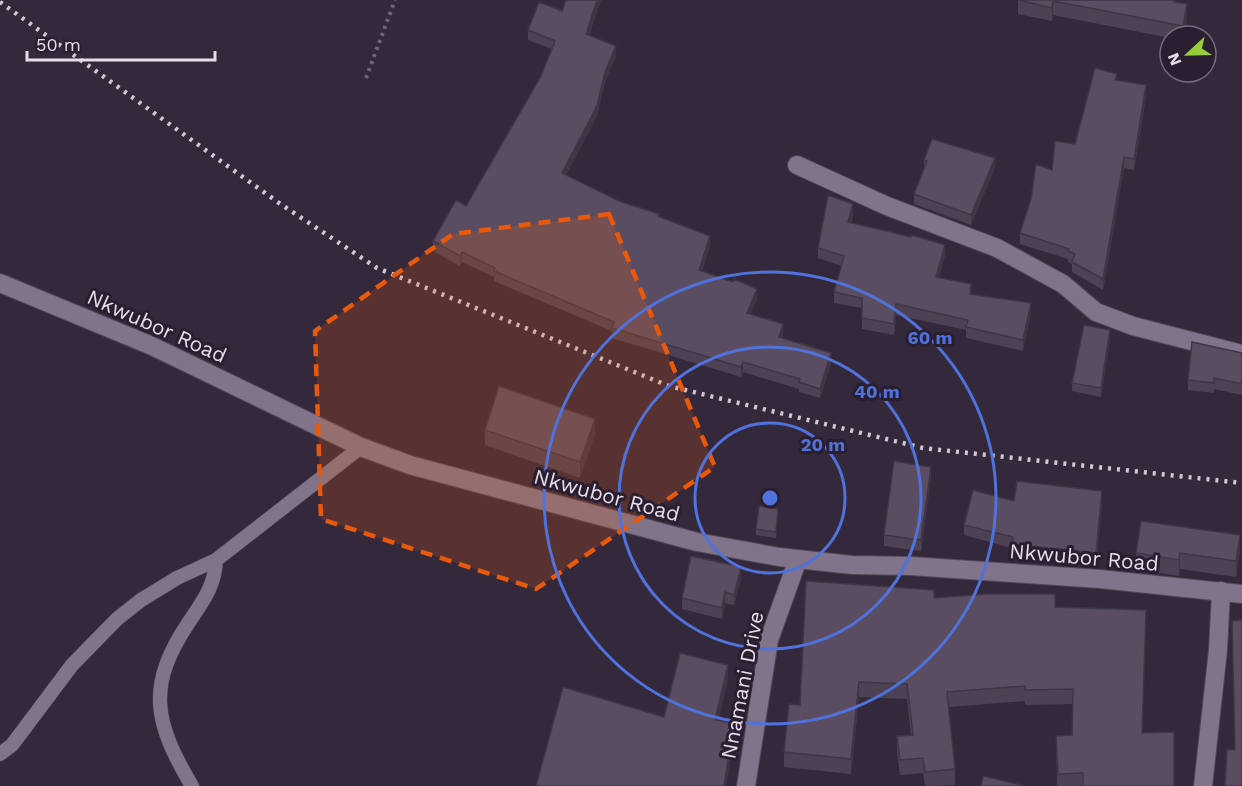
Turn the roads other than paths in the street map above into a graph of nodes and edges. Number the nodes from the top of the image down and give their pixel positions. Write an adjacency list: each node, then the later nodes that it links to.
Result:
1 (797, 165): 3 (street)
2 (0, 283): 4 (street, Nkwubor Road)
3 (1242, 354)
4 (361, 447): 5 (street, Nkwubor Road); 6 (lane)
5 (798, 559): 7 (street, Nkwubor Road); 11 (street, Nnamani Drive)
6 (216, 560): 9 (lane); 10 (lane)
7 (1221, 591): 8 (street, Nkwubor Road); 12 (street)
8 (1242, 594)
9 (0, 754)
10 (192, 786)
11 (746, 786)
12 (1203, 786)

